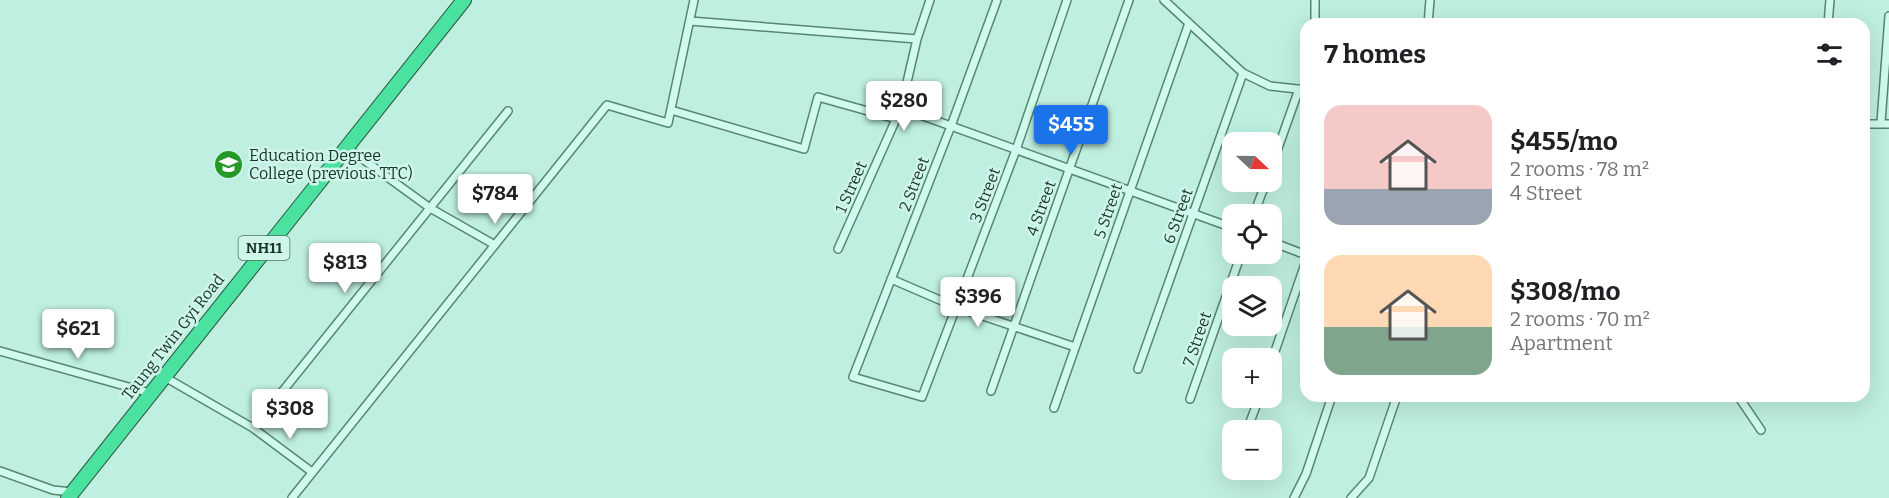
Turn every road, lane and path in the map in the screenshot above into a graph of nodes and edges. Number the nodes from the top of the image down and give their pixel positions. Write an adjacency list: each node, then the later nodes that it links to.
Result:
1 (464, 0): 29 (highway, Taung Twin Gyi Road / NH11)
2 (694, 0): 15 (street)
3 (930, 0): 17 (street, 1 Street)
4 (996, 0): 27 (street, 2 Street)
5 (1067, 0): 30 (street, 3 Street)
6 (1129, 0): 31 (street, 4 Street)
7 (1164, 0): 16 (street)
8 (1315, 0): 12 (street)
9 (1430, 0): 13 (street)
10 (1830, 0): 14 (street)
11 (1889, 16): 25 (street)
12 (1315, 18)
13 (1428, 18)
14 (1828, 18)
15 (690, 21): 17 (street); 22 (street)
16 (1189, 23): 18 (street); 32 (street, 5 Street)
17 (917, 39): 21 (street, 1 Street)
18 (1244, 73): 19 (street); 34 (street, 6 Street)
19 (1300, 89)
20 (1300, 96): 28 (street)
21 (901, 108): 24 (street, 1 Street); 27 (street)
22 (671, 110): 24 (street); 36 (street)
23 (508, 111): 33 (street)
24 (896, 119): 38 (street, 1 Street)
25 (1885, 123): 26 (street)
26 (1870, 124)
27 (951, 126): 30 (street); 42 (street, 2 Street)
28 (1282, 140)
29 (346, 147): 33 (street); 49 (highway, Taung Twin Gyi Road / NH11)
30 (1016, 150): 31 (street); 43 (street, 3 Street)
31 (1070, 169): 32 (street); 44 (street, 4 Street)
32 (1129, 190): 34 (street); 45 (street, 5 Street)
33 (430, 208): 36 (street); 58 (street)
34 (1193, 214): 35 (street); 48 (street, 6 Street)
35 (1222, 224)
36 (495, 246): 61 (street)
37 (1282, 246): 39 (street)
38 (838, 249)
39 (1300, 253)
40 (1237, 264): 53 (street, 7 Street)
41 (1300, 278): 46 (street)
42 (891, 279): 43 (street); 52 (street, 2 Street)
43 (956, 308): 44 (street); 52 (street, 3 Street)
44 (1013, 328): 45 (street); 50 (street, 4 Street)
45 (1075, 347): 57 (street, 5 Street)
46 (1276, 348)
47 (0, 351): 51 (street)
48 (1138, 369)
49 (163, 376): 51 (highway, Taung Twin Gyi Road / NH11); 58 (street)
50 (991, 391)
51 (150, 393): 62 (highway, Taung Twin Gyi Road / NH11)
52 (922, 397)
53 (1190, 399)
54 (1330, 402): 64 (street)
55 (1395, 402): 65 (street)
56 (1742, 402): 59 (street)
57 (1054, 408)
58 (253, 428): 61 (street)
59 (1761, 430)
60 (0, 471): 62 (street)
61 (312, 472): 63 (street)
62 (70, 495)
63 (292, 498)
64 (1294, 498)
65 (1351, 498)

